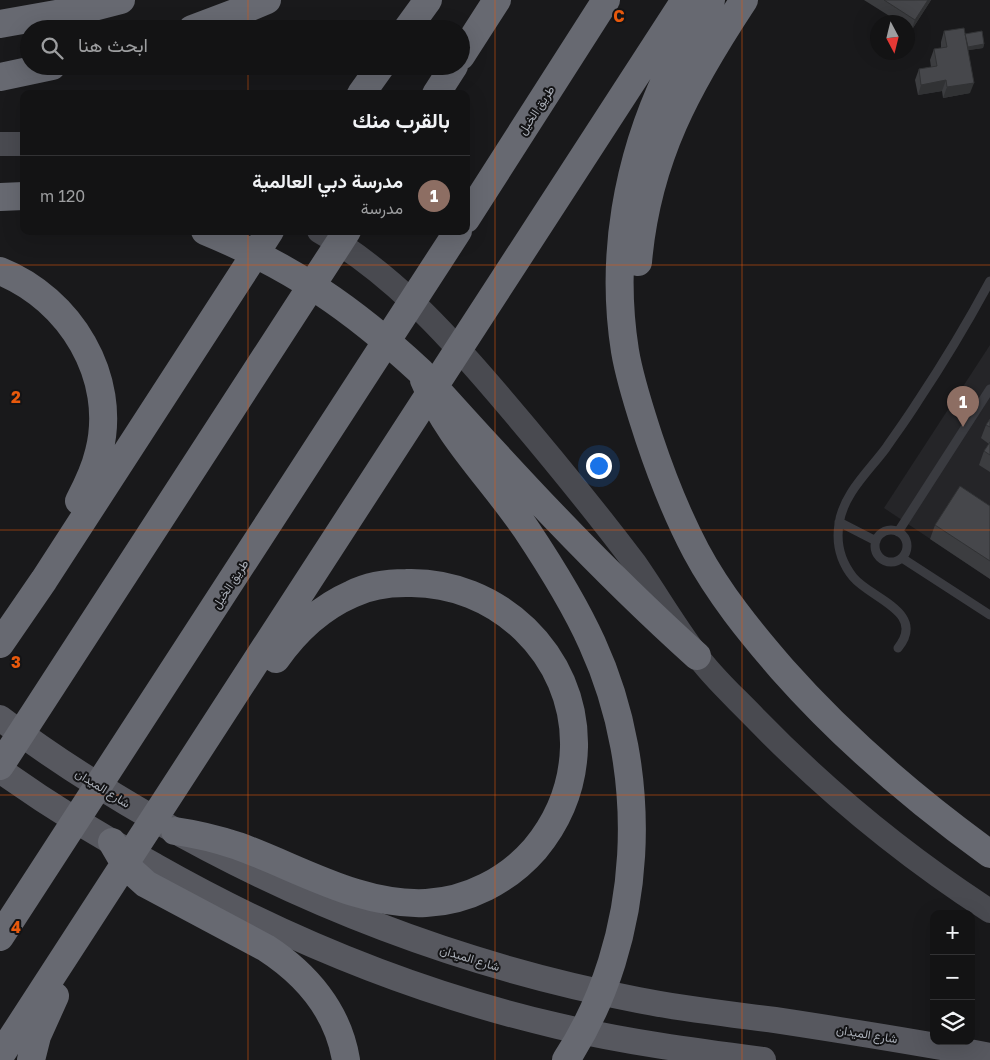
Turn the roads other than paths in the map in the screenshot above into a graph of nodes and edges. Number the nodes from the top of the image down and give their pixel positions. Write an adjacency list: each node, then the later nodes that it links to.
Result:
1 (121, 0): 10 (highway)
2 (266, 0): 11 (highway)
3 (428, 0): 12 (highway)
4 (498, 0): 14 (highway)
5 (606, 0): 27 (highway, طريق الخيل)
6 (685, 0): 49 (highway)
7 (711, 0): 37 (highway)
8 (744, 0): 37 (highway)
9 (20, 20): 13 (highway)
10 (22, 20)
11 (216, 20)
12 (414, 20)
13 (0, 24)
14 (470, 42)
15 (20, 55): 16 (highway)
16 (0, 58)
17 (20, 73): 20 (highway)
18 (375, 75): 21 (highway)
19 (448, 75): 22 (highway)
20 (0, 77)
21 (364, 90)
22 (439, 90)
23 (0, 144): 24 (main road)
24 (20, 144)
25 (20, 196): 26 (highway)
26 (0, 197)
27 (470, 213)
28 (214, 235): 35 (highway)
29 (267, 235): 42 (highway)
30 (325, 235): 46 (main road)
31 (344, 235): 48 (highway)
32 (455, 235): 57 (highway, طريق الخيل)
33 (0, 271): 42 (highway)
34 (990, 281): 38 (lane)
35 (421, 372): 46 (highway); 62 (highway)
36 (990, 389): 39 (lane)
37 (650, 440): 53 (highway)
38 (839, 522): 40 (lane); 45 (lane)
39 (898, 532): 40 (lane); 41 (lane)
40 (876, 541): 41 (lane)
41 (902, 558): 43 (lane)
42 (44, 580): 44 (highway)
43 (990, 615)
44 (0, 644)
45 (898, 648)
46 (697, 656): 56 (main road)
47 (0, 718): 50 (main road, شارع الميدان)
48 (0, 768): 51 (main road)
49 (180, 778): 52 (highway); 54 (highway)
50 (175, 831): 52 (highway)
51 (112, 842): 55 (highway)
52 (217, 846): 59 (main road, شارع الميدان)
53 (990, 854)
54 (109, 888): 58 (highway); 60 (highway)
55 (184, 894): 61 (highway); 63 (main road)
56 (990, 911)
57 (0, 937)
58 (0, 1056)
59 (990, 1056)
60 (31, 1060)
61 (346, 1060)
62 (566, 1060)
63 (763, 1060)

